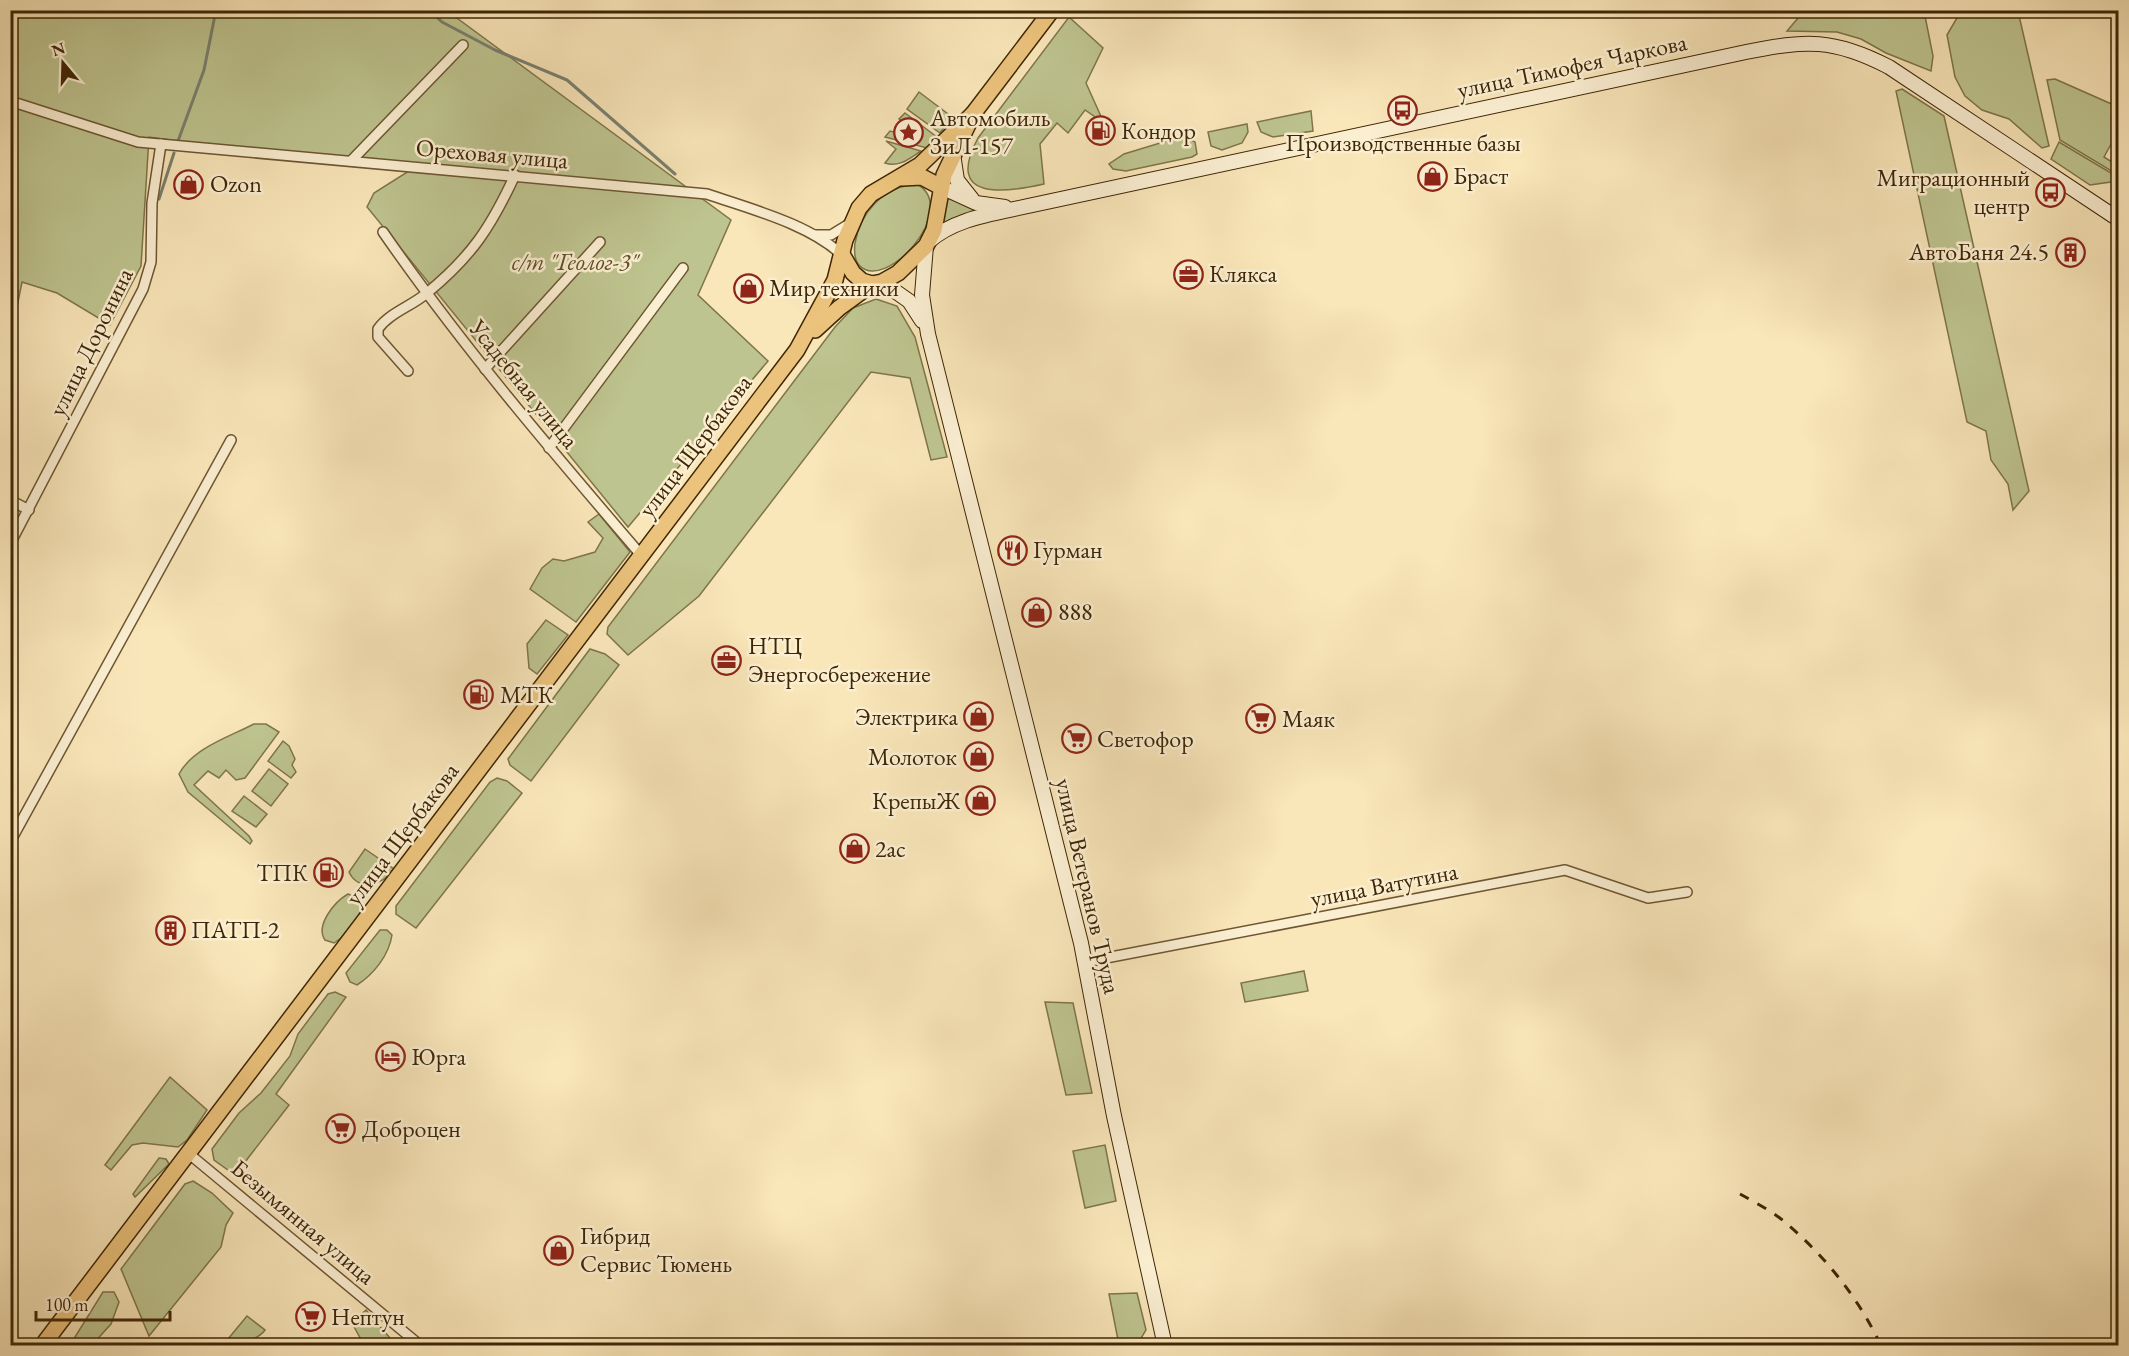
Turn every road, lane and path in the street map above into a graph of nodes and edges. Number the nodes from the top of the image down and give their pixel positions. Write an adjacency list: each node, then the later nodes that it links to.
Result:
1 (1052, 10): 4 (main road)
2 (463, 45): 7 (street)
3 (10, 101): 5 (street)
4 (973, 114): 6 (main road); 9 (main road)
5 (161, 144): 7 (street, Ореховая улица); 30 (street, улица Доронина)
6 (953, 154): 10 (main road); 11 (main road)
7 (351, 161): 8 (street, Ореховая улица)
8 (516, 175): 16 (street, Ореховая улица); 22 (street)
9 (899, 178): 10 (main road); 14 (main road)
10 (941, 187): 11 (main road); 18 (main road)
11 (976, 203): 12 (main road)
12 (1028, 206): 13 (main road, улица Тимофея Чаркова); 18 (main road)
13 (2118, 219)
14 (851, 223): 16 (street); 19 (main road)
15 (383, 232): 22 (street, Усадебная улица)
16 (813, 235): 19 (street, Ореховая улица)
17 (600, 242): 25 (street)
18 (927, 244): 21 (main road); 23 (main road)
19 (843, 256): 21 (main road); 24 (main road)
20 (683, 268): 28 (street)
21 (877, 283): 23 (main road); 24 (main road)
22 (426, 294): 25 (street, Усадебная улица); 26 (street)
23 (928, 334): 35 (main road, улица Ветеранов Труда)
24 (797, 350): 32 (main road, улица Щербакова)
25 (485, 369): 28 (street, Усадебная улица)
26 (408, 371)
27 (231, 440): 33 (street)
28 (549, 448): 32 (street, Усадебная улица)
29 (10, 500): 30 (street)
30 (29, 510): 31 (street, улица Доронина)
31 (10, 544)
32 (641, 555): 36 (main road, улица Щербакова)
33 (10, 842)
34 (1687, 892): 35 (street, улица Ватутина)
35 (1085, 962): 39 (main road, улица Ветеранов Труда)
36 (188, 1153): 37 (main road, улица Щербакова); 38 (street, Безымянная улица)
37 (42, 1346)
38 (421, 1346)
39 (1165, 1346)

